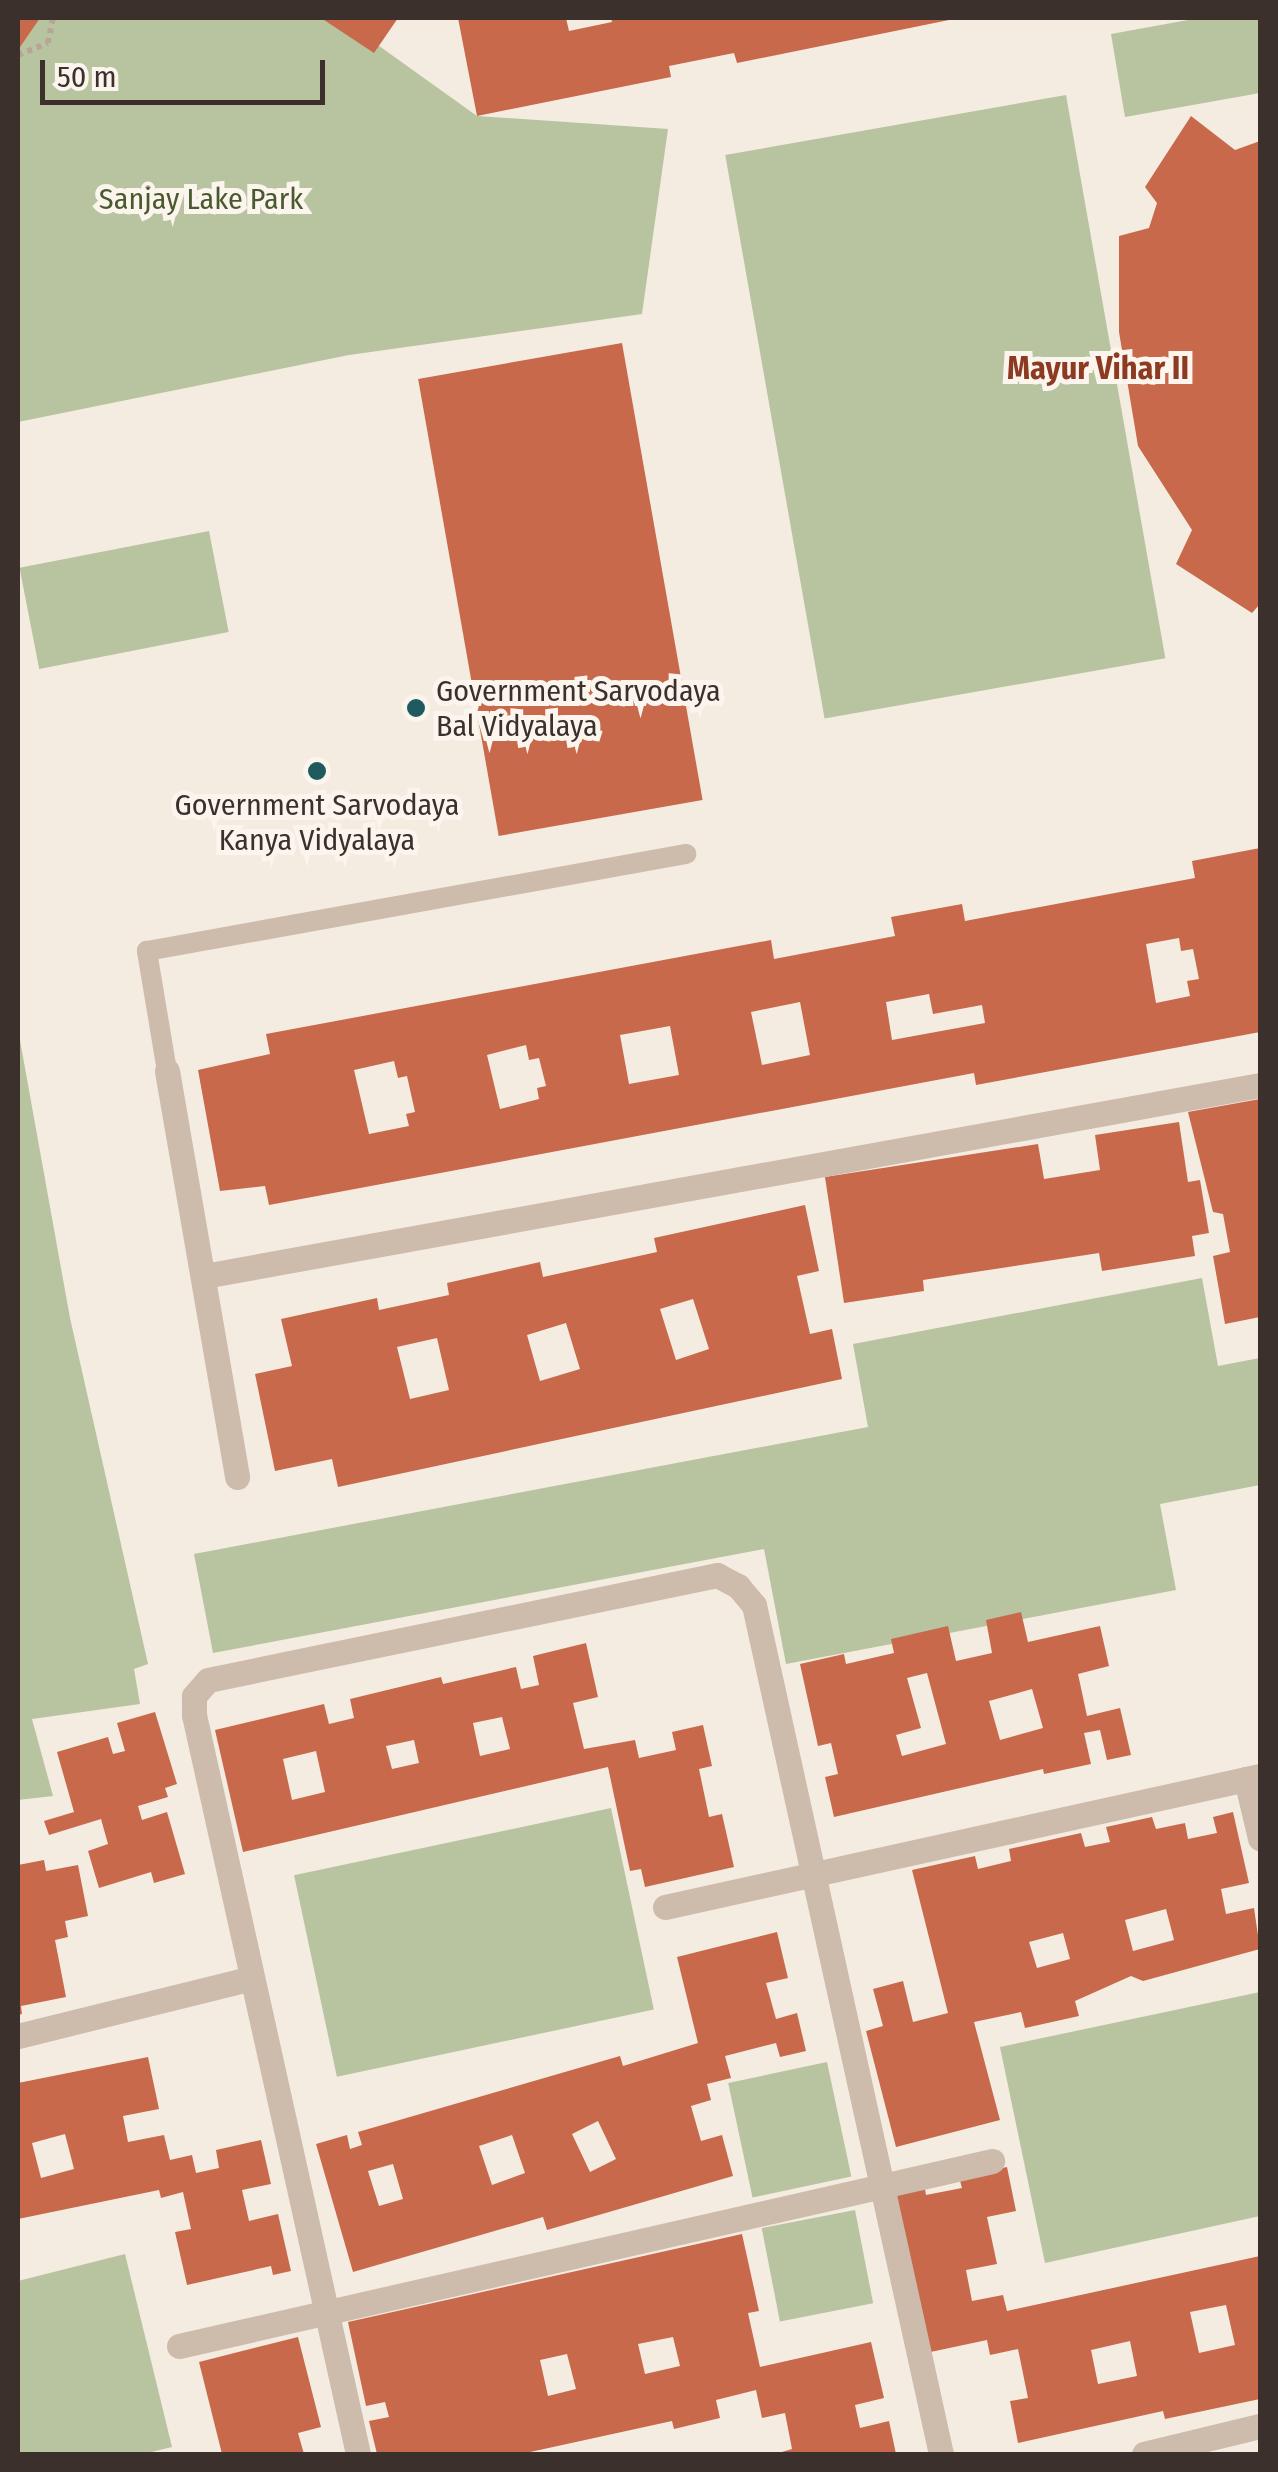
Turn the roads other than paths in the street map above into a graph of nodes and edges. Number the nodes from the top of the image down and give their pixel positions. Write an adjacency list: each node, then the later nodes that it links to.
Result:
1 (686, 854): 2 (lane)
2 (167, 1071): 4 (street)
3 (1260, 1085): 4 (street)
4 (204, 1276): 5 (street)
5 (237, 1477)
6 (1253, 1777): 7 (street); 8 (street)
7 (1260, 1838)
8 (814, 1875): 9 (street); 10 (street); 13 (street)
9 (665, 1907)
10 (252, 1978): 11 (street); 14 (street)
11 (18, 2036)
12 (992, 2160): 13 (street)
13 (882, 2186): 14 (street); 18 (street)
14 (326, 2312): 15 (street); 17 (street)
15 (179, 2346)
16 (1260, 2426): 19 (street)
17 (358, 2454)
18 (941, 2454)
19 (1144, 2454)

